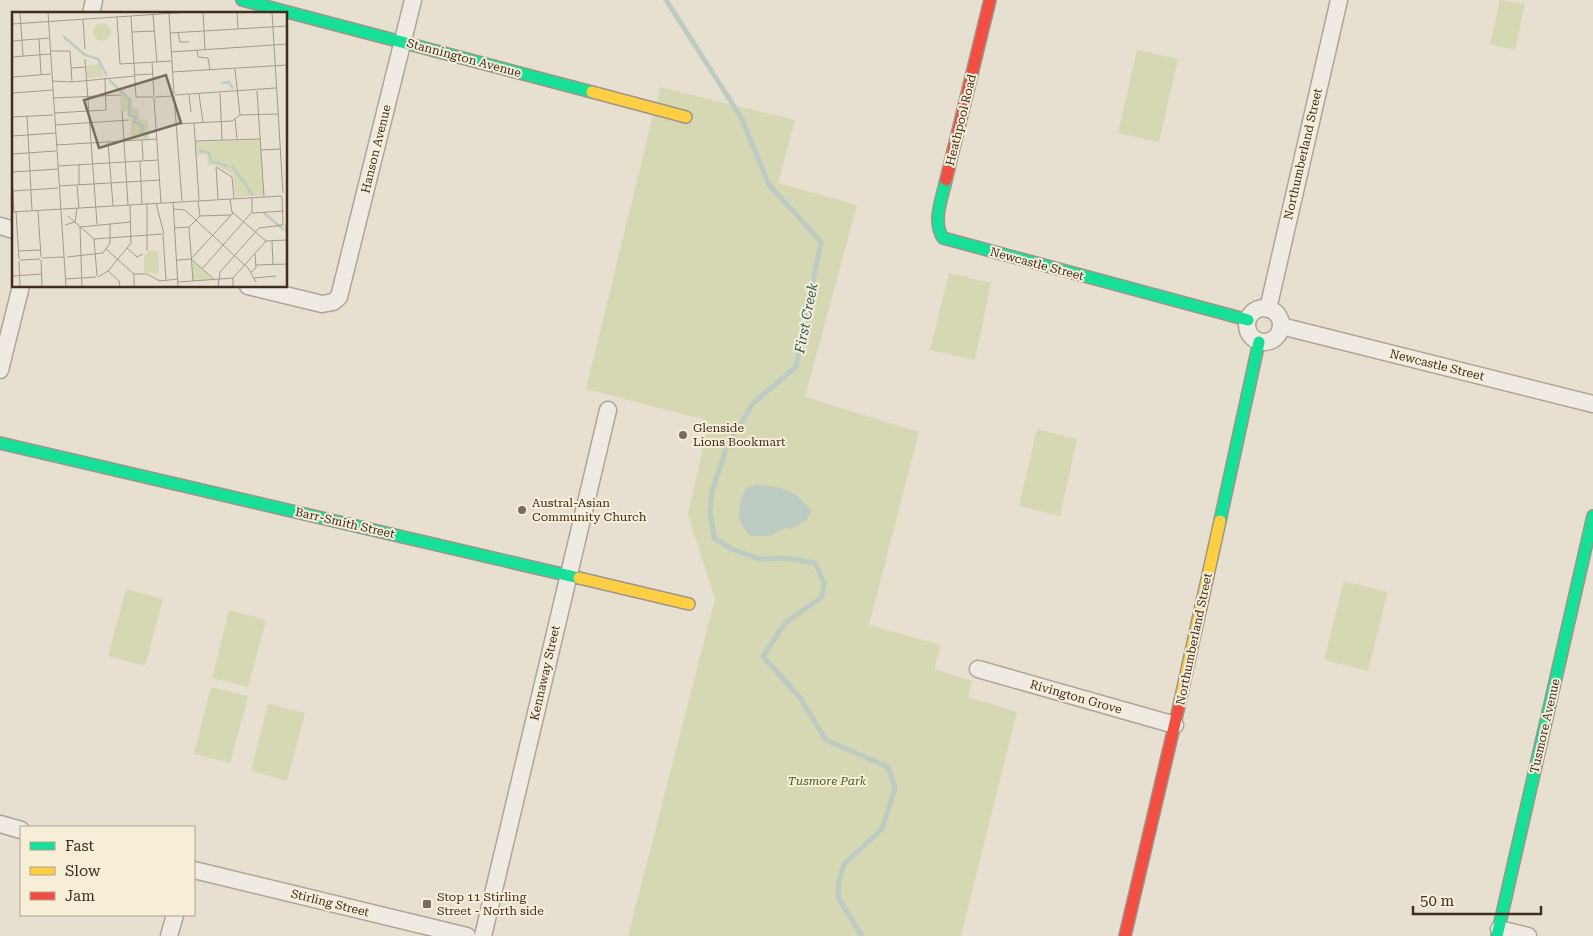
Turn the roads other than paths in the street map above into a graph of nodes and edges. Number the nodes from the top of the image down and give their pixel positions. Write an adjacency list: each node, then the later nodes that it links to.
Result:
1 (242, 0): 5 (street, Stannington Avenue)
2 (413, 0): 5 (street, Hanson Avenue)
3 (990, 0): 7 (street, Heathpool Road)
4 (1339, 0): 10 (street, Northumberland Street)
5 (403, 41): 6 (street, Stannington Avenue); 9 (street, Hanson Avenue)
6 (686, 117)
7 (943, 238): 11 (street, Newcastle Street)
8 (20, 288): 14 (street)
9 (256, 288)
10 (1268, 309): 11 (street); 12 (street)
11 (1248, 320): 13 (street)
12 (1282, 326): 13 (street); 15 (street, Newcastle Street)
13 (1259, 342): 22 (street, Northumberland Street)
14 (0, 370)
15 (1593, 404)
16 (608, 410): 19 (street, Kennaway Street)
17 (0, 443): 19 (street, Barr-Smith Street)
18 (1593, 516): 27 (street, Tusmore Avenue)
19 (568, 575): 20 (street, Barr-Smith Street); 30 (street, Kennaway Street)
20 (689, 604)
21 (978, 669): 22 (street, Rivington Grove)
22 (1175, 725): 31 (street, Northumberland Street)
23 (0, 824): 24 (street)
24 (20, 830)
25 (195, 870): 29 (street, Stirling Street)
26 (175, 916): 28 (street)
27 (1498, 932): 32 (street)
28 (170, 936)
29 (467, 936)
30 (483, 936)
31 (1125, 936)
32 (1528, 936)

